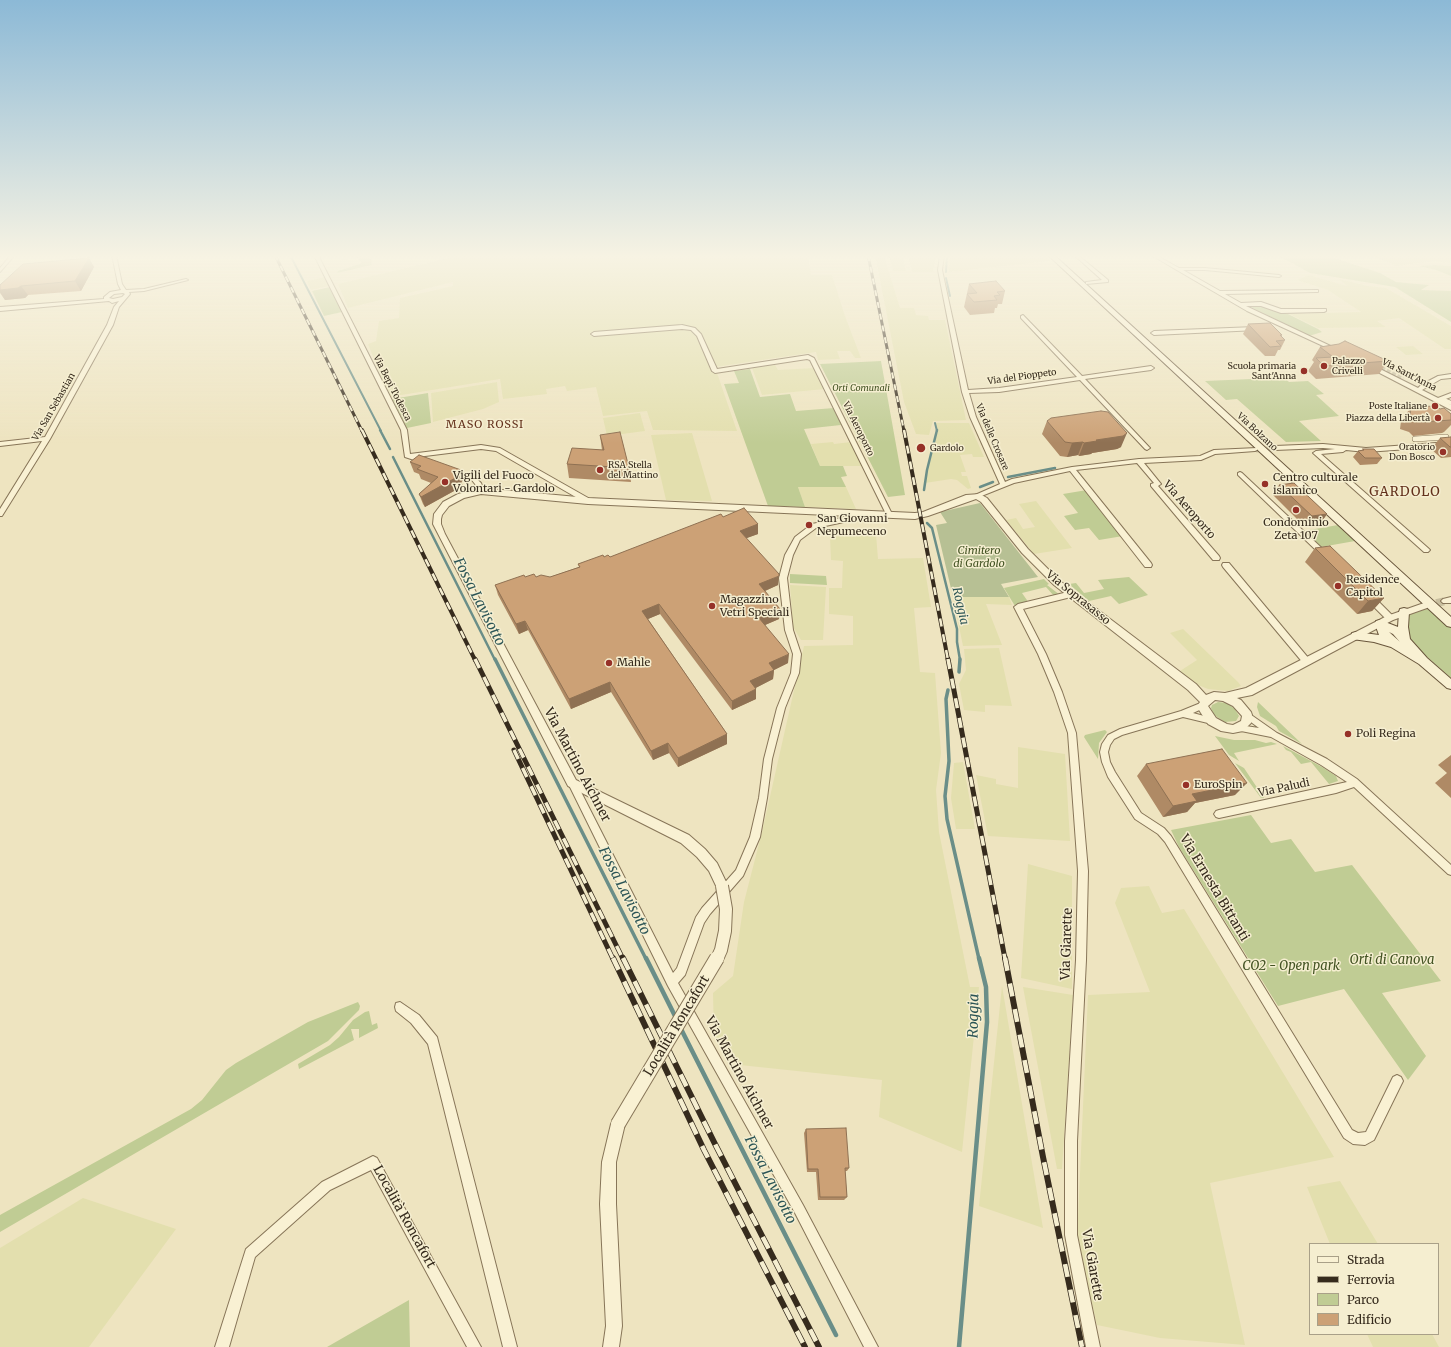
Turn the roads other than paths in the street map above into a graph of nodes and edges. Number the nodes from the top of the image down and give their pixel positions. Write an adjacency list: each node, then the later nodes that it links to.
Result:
1 (112, 318): 25 (street, Via San Sebastian)
2 (348, 318): 33 (street, Via Bepi Todesca)
3 (950, 318): 19 (street, Via delle Crosare)
4 (1024, 318): 17 (street, Via del Pioppeto)
5 (1119, 318): 57 (main road, Via Bolzano)
6 (1126, 318): 55 (main road, Via Bolzano)
7 (1266, 318): 8 (street)
8 (1284, 327): 9 (street); 13 (street)
9 (1274, 328)
10 (1259, 329): 11 (street)
11 (1154, 333)
12 (594, 334): 45 (street, Via Aeroporto)
13 (1340, 351)
14 (1366, 363): 18 (street, Via Sant'Anna)
15 (1151, 368): 17 (street, Via del Pioppeto)
16 (1451, 376): 18 (street)
17 (1081, 378): 19 (street, Via del Pioppeto); 29 (street, Via del Pioppeto)
18 (1419, 390): 21 (street, Via Sant'Anna)
19 (965, 392): 39 (street, Via delle Crosare)
20 (1451, 395): 21 (street)
21 (1441, 400): 22 (street); 23 (street)
22 (1451, 403)
23 (1451, 408)
24 (1446, 437): 26 (street)
25 (47, 439): 27 (street); 43 (street, Via San Sebastian)
26 (1415, 439)
27 (0, 444)
28 (1451, 444): 32 (street)
29 (1147, 448)
30 (1275, 448): 32 (street)
31 (1255, 449): 34 (street)
32 (1348, 449): 46 (street)
33 (407, 456): 35 (street); 42 (street)
34 (1139, 461): 37 (street); 47 (street, Via Aeroporto)
35 (430, 464)
36 (444, 468): 40 (street)
37 (1072, 469): 39 (street); 49 (street)
38 (1240, 474): 48 (street)
39 (1003, 484): 41 (street)
40 (481, 491): 42 (street); 74 (street, Via Martino Aichner)
41 (977, 496): 45 (street); 52 (street, Via Soprasasso)
42 (588, 501): 44 (street)
43 (0, 514)
44 (870, 514): 45 (street); 77 (street)
45 (889, 514)
46 (1426, 550)
47 (1216, 558)
48 (1329, 558)
49 (1148, 565)
50 (1226, 565): 63 (street)
51 (1362, 590): 56 (street)
52 (1072, 594): 67 (street, Via Soprasasso); 85 (street, Via Giarette)
53 (1424, 606): 54 (street)
54 (1404, 612): 56 (street); 60 (main road)
55 (1451, 614)
56 (1390, 618): 58 (street)
57 (1451, 623)
58 (1380, 624): 59 (street); 60 (main road); 61 (main road)
59 (1356, 636): 61 (main road); 63 (street)
60 (1405, 639): 62 (main road)
61 (1395, 644): 62 (main road)
62 (1423, 661): 64 (main road)
63 (1307, 662): 65 (street)
64 (1451, 685)
65 (1248, 692): 66 (street); 68 (street)
66 (1225, 697): 67 (street); 68 (street)
67 (1207, 701): 69 (street, Via Ernesta Bittanti); 70 (street, Via Soprasasso)
68 (1244, 711): 71 (street); 72 (street)
69 (1183, 714): 70 (street, Via Ernesta Bittanti); 79 (street, Via Ernesta Bittanti)
70 (1212, 721): 71 (street)
71 (1239, 728): 72 (street)
72 (1274, 735): 73 (street)
73 (1354, 782): 75 (street, Via Paludi); 76 (street)
74 (572, 783): 77 (street, Via Martino Aichner); 83 (street, Località Roncafort, bridge)
75 (1218, 814)
76 (1451, 871)
77 (672, 982): 84 (street, Via Martino Aichner)
78 (400, 1007): 82 (street)
79 (1397, 1081)
80 (222, 1347): 81 (street, Località Roncafort)
81 (474, 1347)
82 (510, 1347)
83 (611, 1347)
84 (871, 1347)
85 (1093, 1347)

